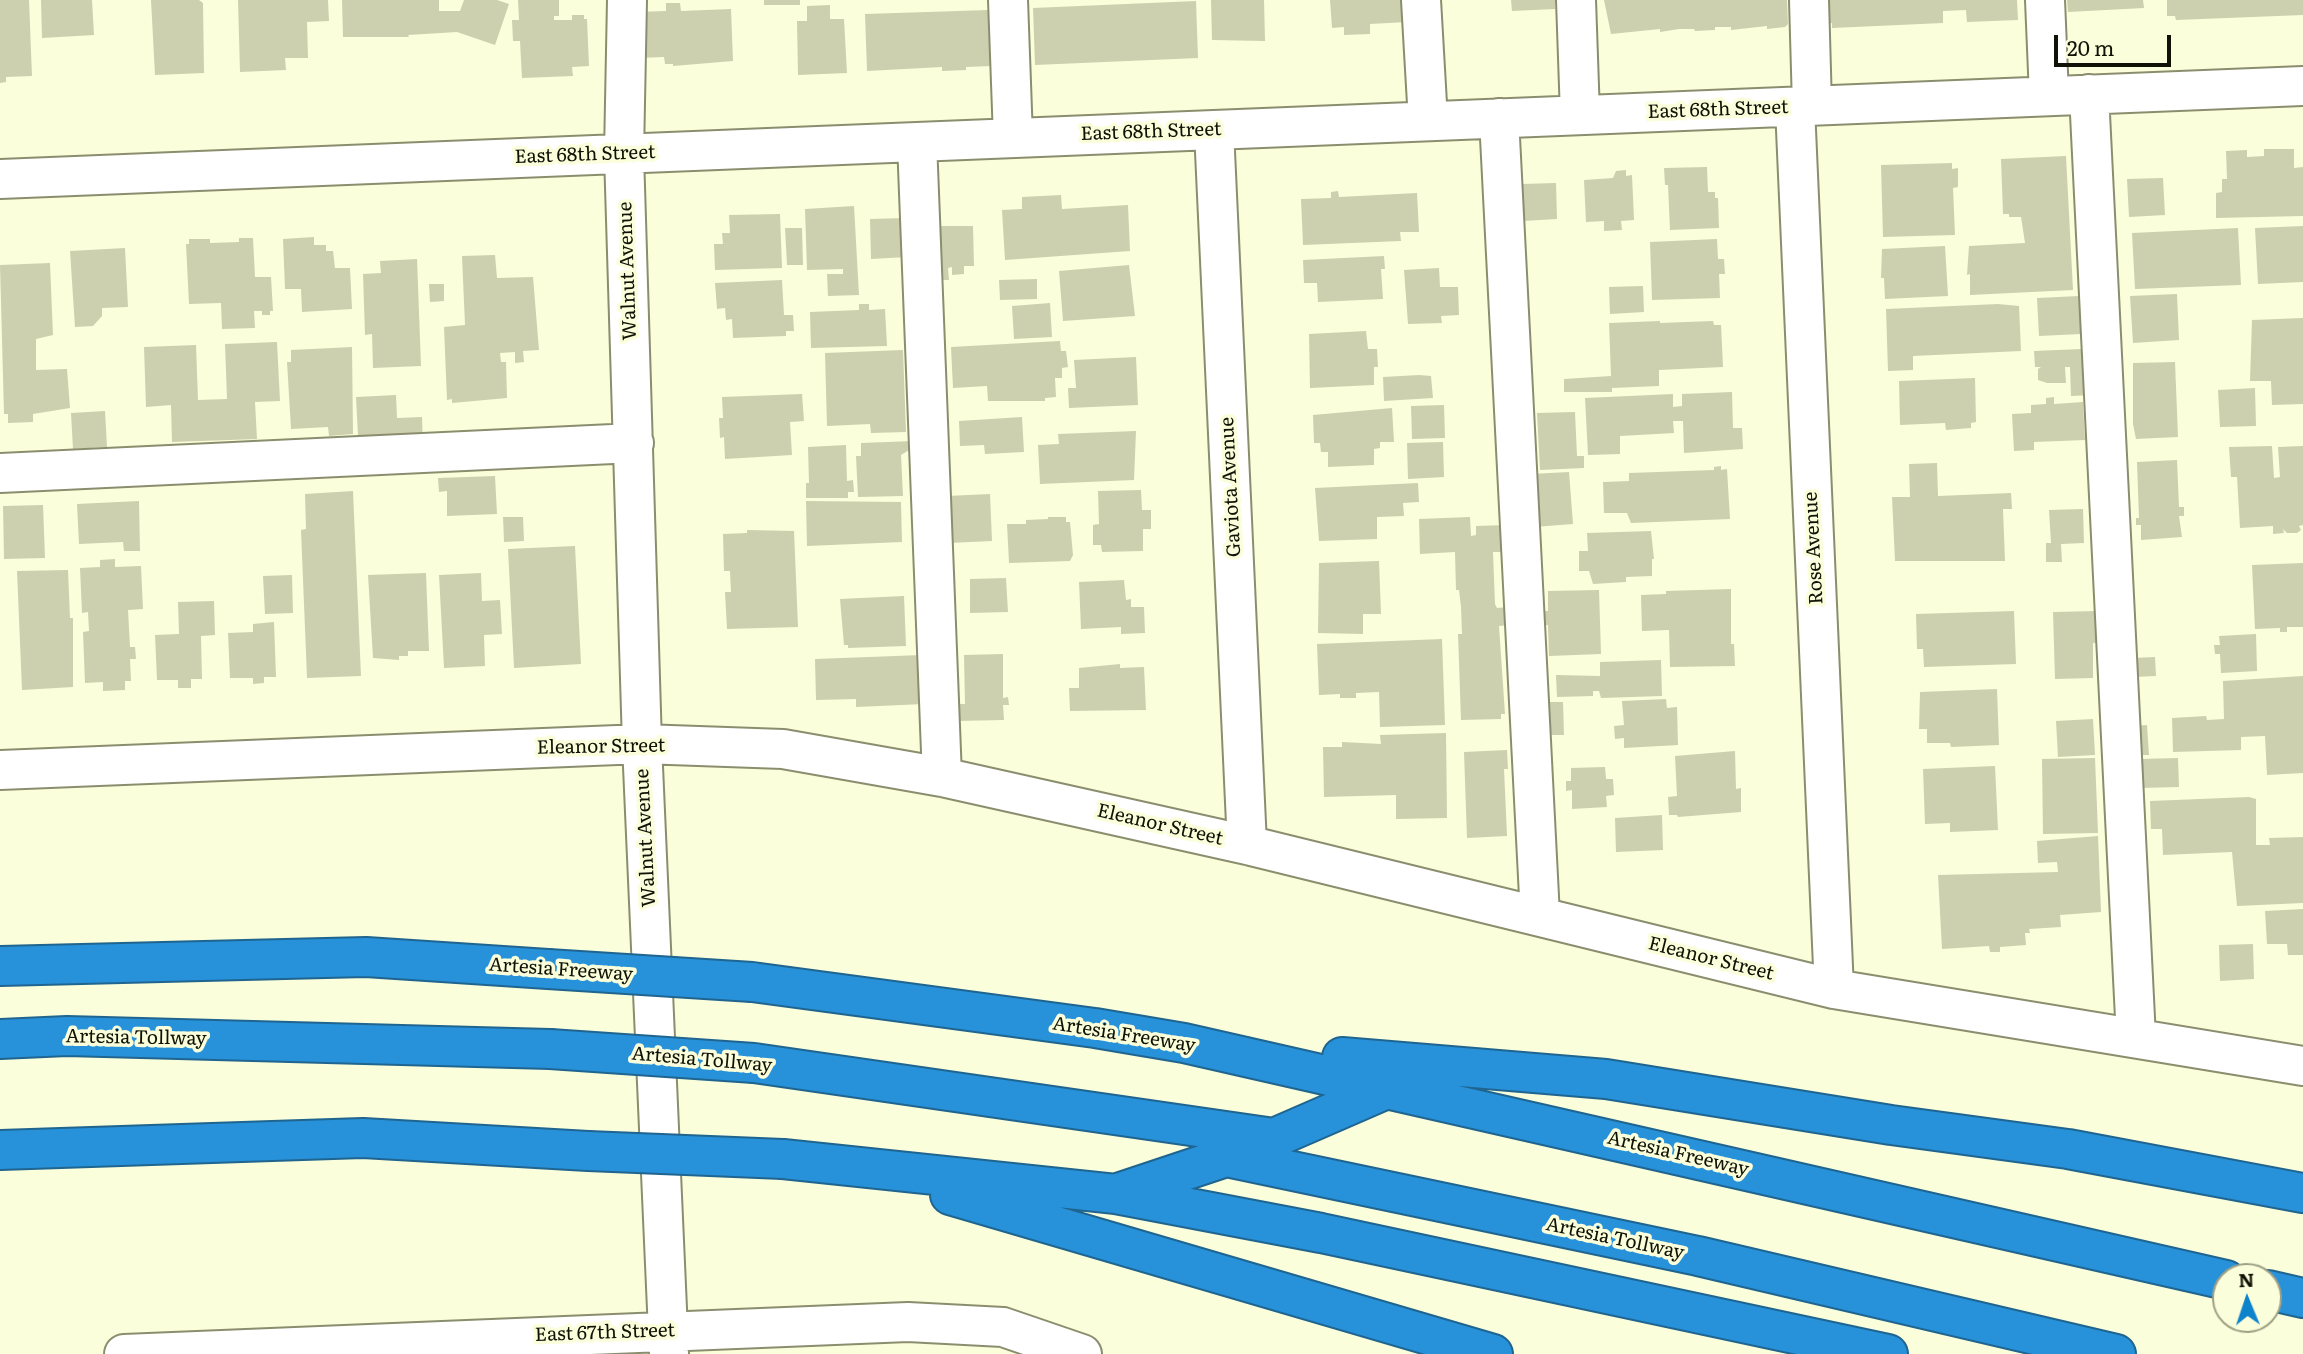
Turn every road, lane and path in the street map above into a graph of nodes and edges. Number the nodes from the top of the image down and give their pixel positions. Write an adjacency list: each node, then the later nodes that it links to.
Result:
1 (627, 0): 17 (street, Walnut Avenue)
2 (1008, 0): 15 (street)
3 (1421, 0): 13 (street)
4 (1576, 0): 11 (street)
5 (1809, 0): 10 (street, Rose Avenue)
6 (2045, 0): 9 (street)
7 (2303, 86): 8 (street, East 68th Street)
8 (2089, 94): 9 (street, East 68th Street); 28 (street)
9 (2049, 96): 10 (street, East 68th Street)
10 (1803, 106): 11 (street, East 68th Street); 27 (street, Rose Avenue)
11 (1580, 115): 12 (street, East 68th Street)
12 (1499, 118): 13 (street, East 68th Street); 25 (street)
13 (1428, 121): 14 (street, East 68th Street)
14 (1214, 130): 15 (street, East 68th Street); 24 (street, Gaviota Avenue)
15 (1013, 138): 16 (street, East 68th Street)
16 (917, 142): 17 (street, East 68th Street); 23 (street)
17 (624, 154): 18 (street, East 68th Street); 19 (street, Walnut Avenue)
18 (0, 179)
19 (634, 443): 20 (street); 21 (street, Walnut Avenue)
20 (0, 473)
21 (642, 744): 22 (street, Eleanor Street); 23 (street, Eleanor Street); 41 (street, Walnut Avenue)
22 (0, 770)
23 (942, 777): 24 (street, Eleanor Street)
24 (1247, 845): 25 (street, Eleanor Street)
25 (1540, 916): 27 (street, Eleanor Street)
26 (0, 966): 30 (highway, Artesia Freeway, bridge)
27 (1834, 989): 28 (street, Eleanor Street)
28 (2136, 1038): 31 (street, Eleanor Street)
29 (0, 1039): 32 (highway, Artesia Tollway, bridge)
30 (1184, 1043): 32 (highway, Artesia Freeway); 35 (highway)
31 (2303, 1066)
32 (1389, 1088): 37 (highway, Artesia Freeway)
33 (0, 1150): 34 (highway, bridge)
34 (860, 1168): 36 (highway); 45 (highway)
35 (2303, 1193)
36 (1116, 1194): 46 (highway); 47 (highway, Artesia Tollway)
37 (2212, 1277)
38 (2282, 1293): 39 (highway)
39 (2303, 1298)
40 (964, 1339): 41 (street, East 67th Street); 44 (street, East 67th Street)
41 (668, 1342): 42 (street, East 67th Street)
42 (386, 1348): 43 (street, East 67th Street)
43 (124, 1354)
44 (1082, 1354)
45 (1493, 1354)
46 (1888, 1354)
47 (2116, 1354)

